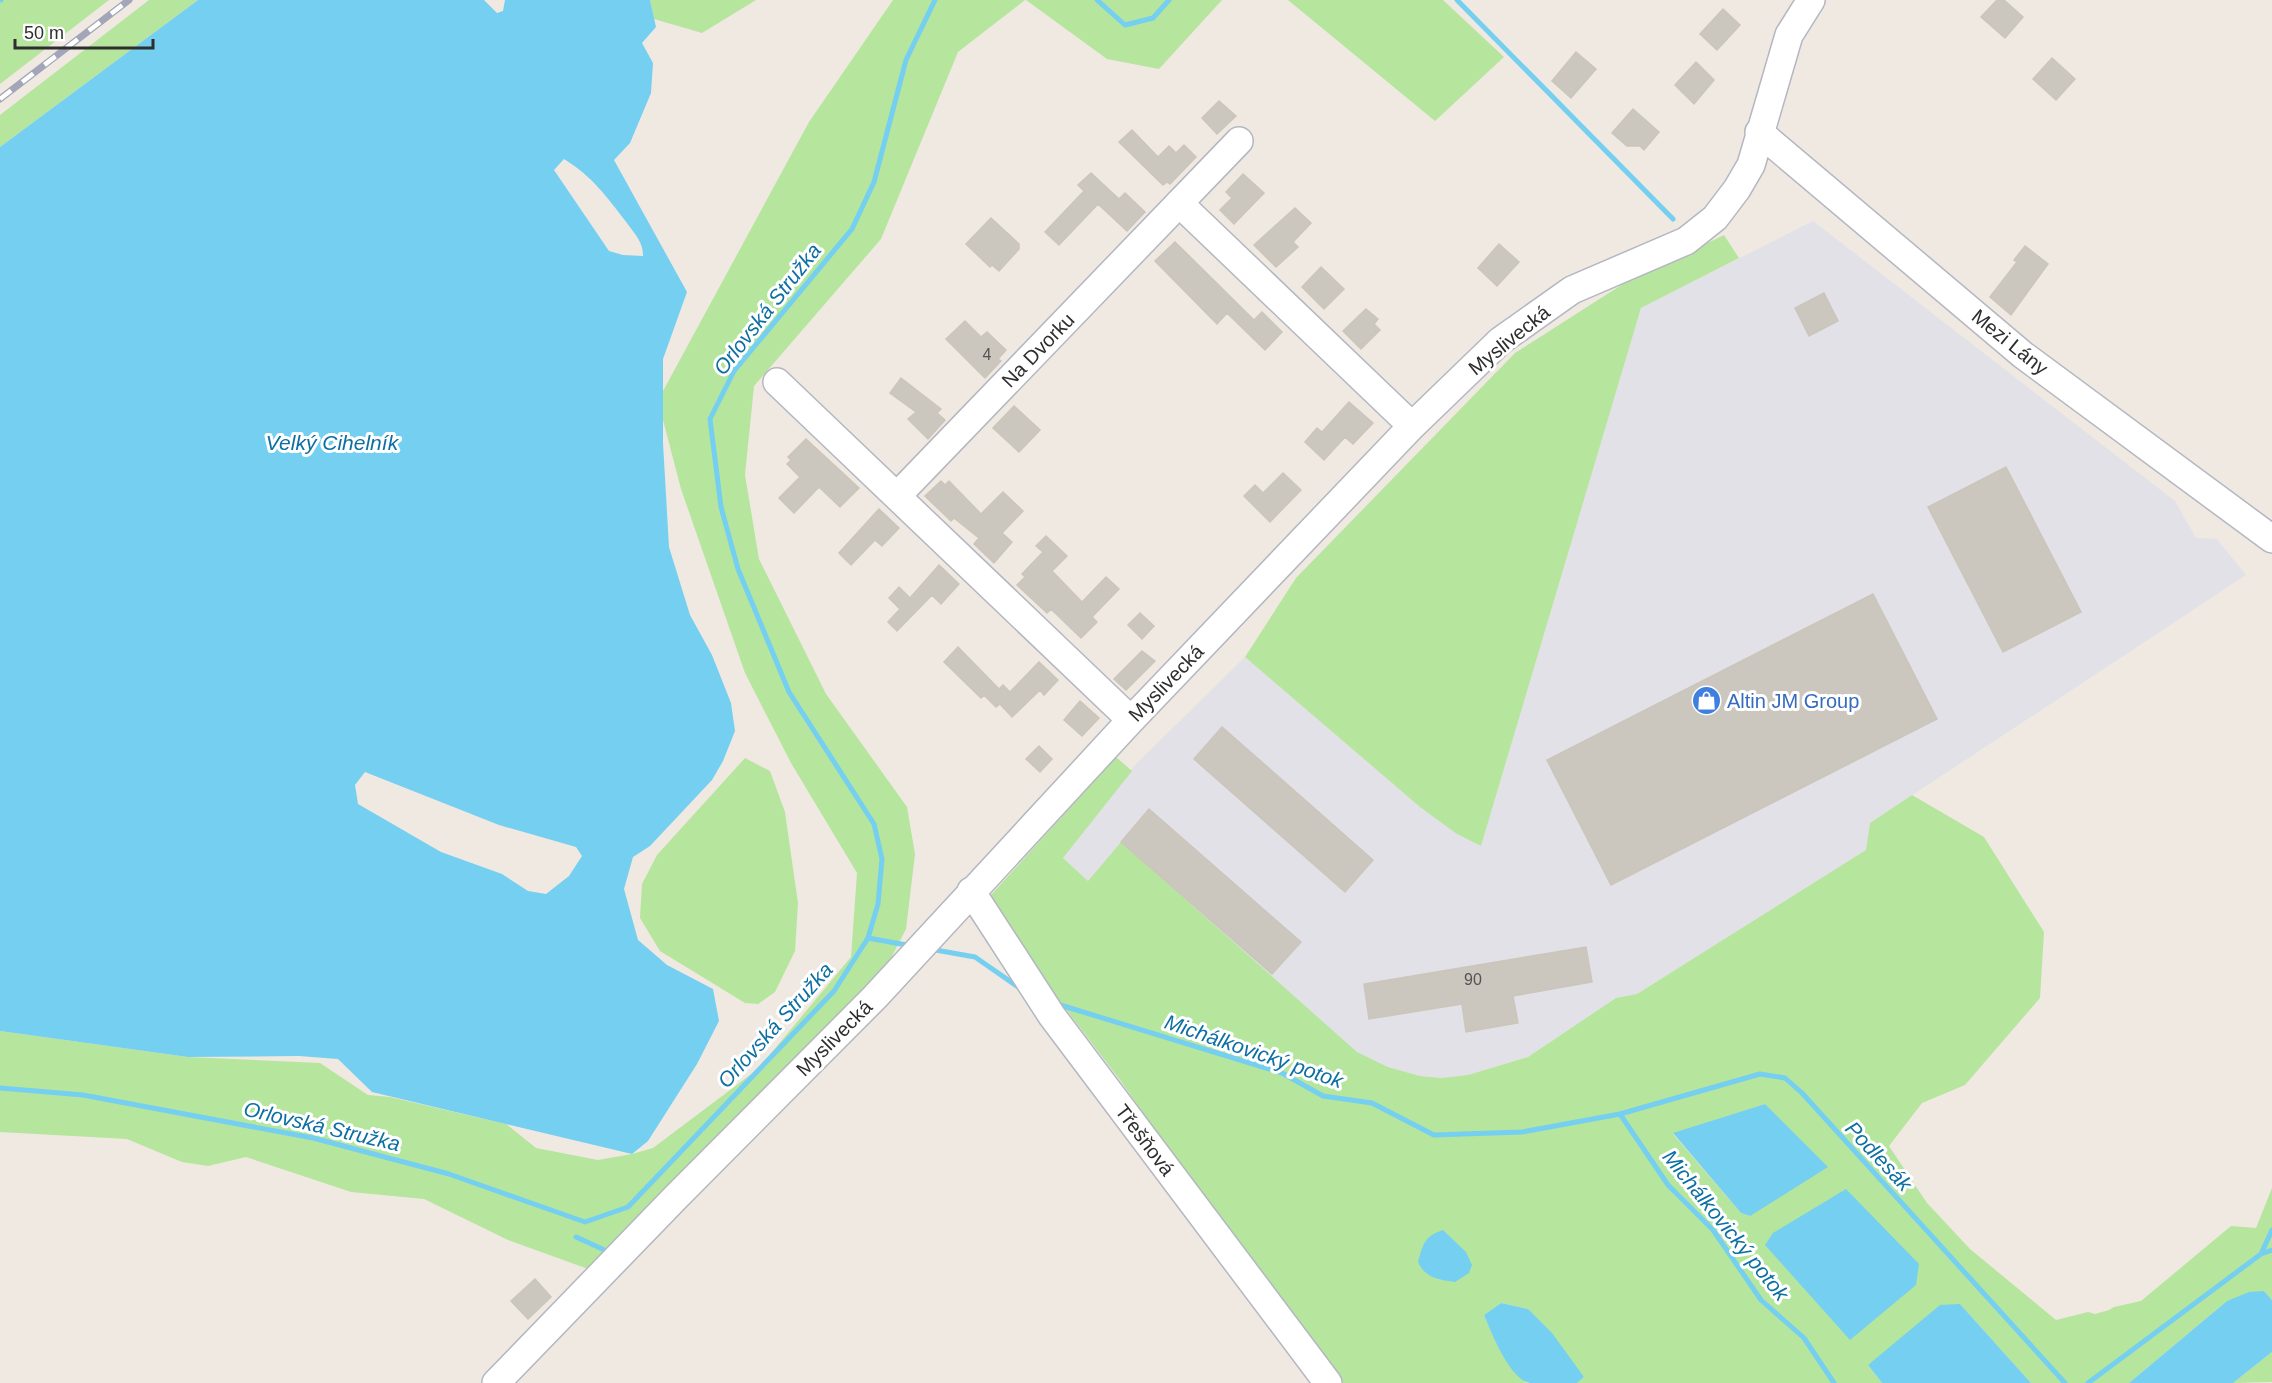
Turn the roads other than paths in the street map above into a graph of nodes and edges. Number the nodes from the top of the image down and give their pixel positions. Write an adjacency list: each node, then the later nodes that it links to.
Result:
1 (1811, 0): 2 (street, Myslivecká)
2 (1759, 132): 6 (street, Myslivecká); 8 (street, Mezi Lány)
3 (1239, 141): 4 (street, Na Dvorku)
4 (1179, 203): 6 (street); 7 (street, Na Dvorku)
5 (777, 382): 7 (street)
6 (1412, 426): 9 (street, Myslivecká)
7 (897, 496): 9 (street)
8 (2272, 538)
9 (1131, 720): 10 (street, Myslivecká)
10 (971, 891): 11 (street, Myslivecká); 12 (street, Třešňová)
11 (496, 1383)
12 (1328, 1383)

